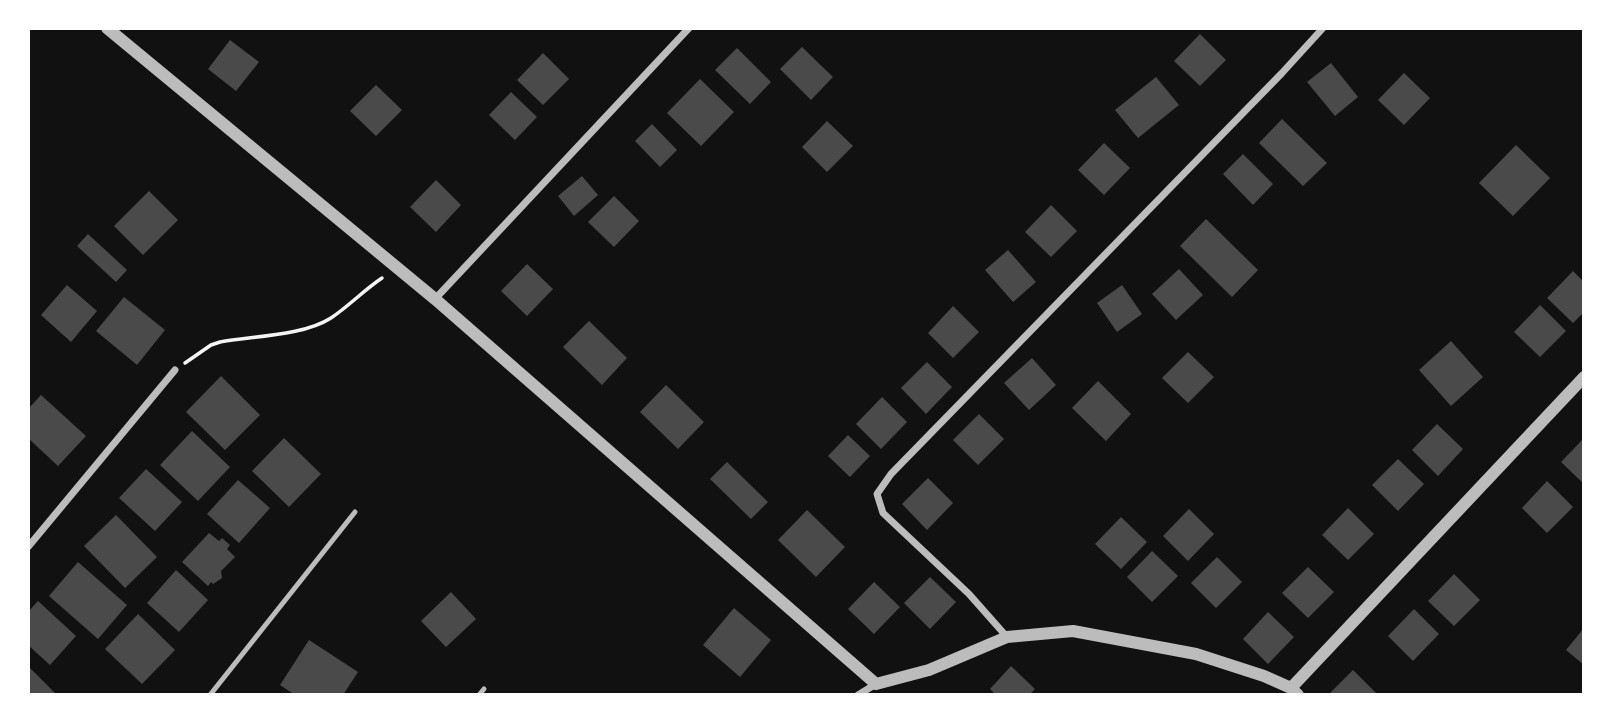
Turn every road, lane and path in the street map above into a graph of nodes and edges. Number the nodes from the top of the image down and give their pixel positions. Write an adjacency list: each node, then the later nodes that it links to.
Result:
1 (107, 28): 4 (street)
2 (689, 28): 5 (street)
3 (1323, 28): 10 (street)
4 (397, 267): 5 (street); 6 (path)
5 (435, 299): 11 (street)
6 (175, 370): 9 (street)
7 (1584, 377): 13 (street)
8 (355, 512): 14 (lane)
9 (28, 547)
10 (1007, 637): 11 (street); 13 (street)
11 (876, 684): 16 (street)
12 (484, 689): 15 (lane)
13 (1294, 692)
14 (211, 695)
15 (479, 695)
16 (858, 695)

